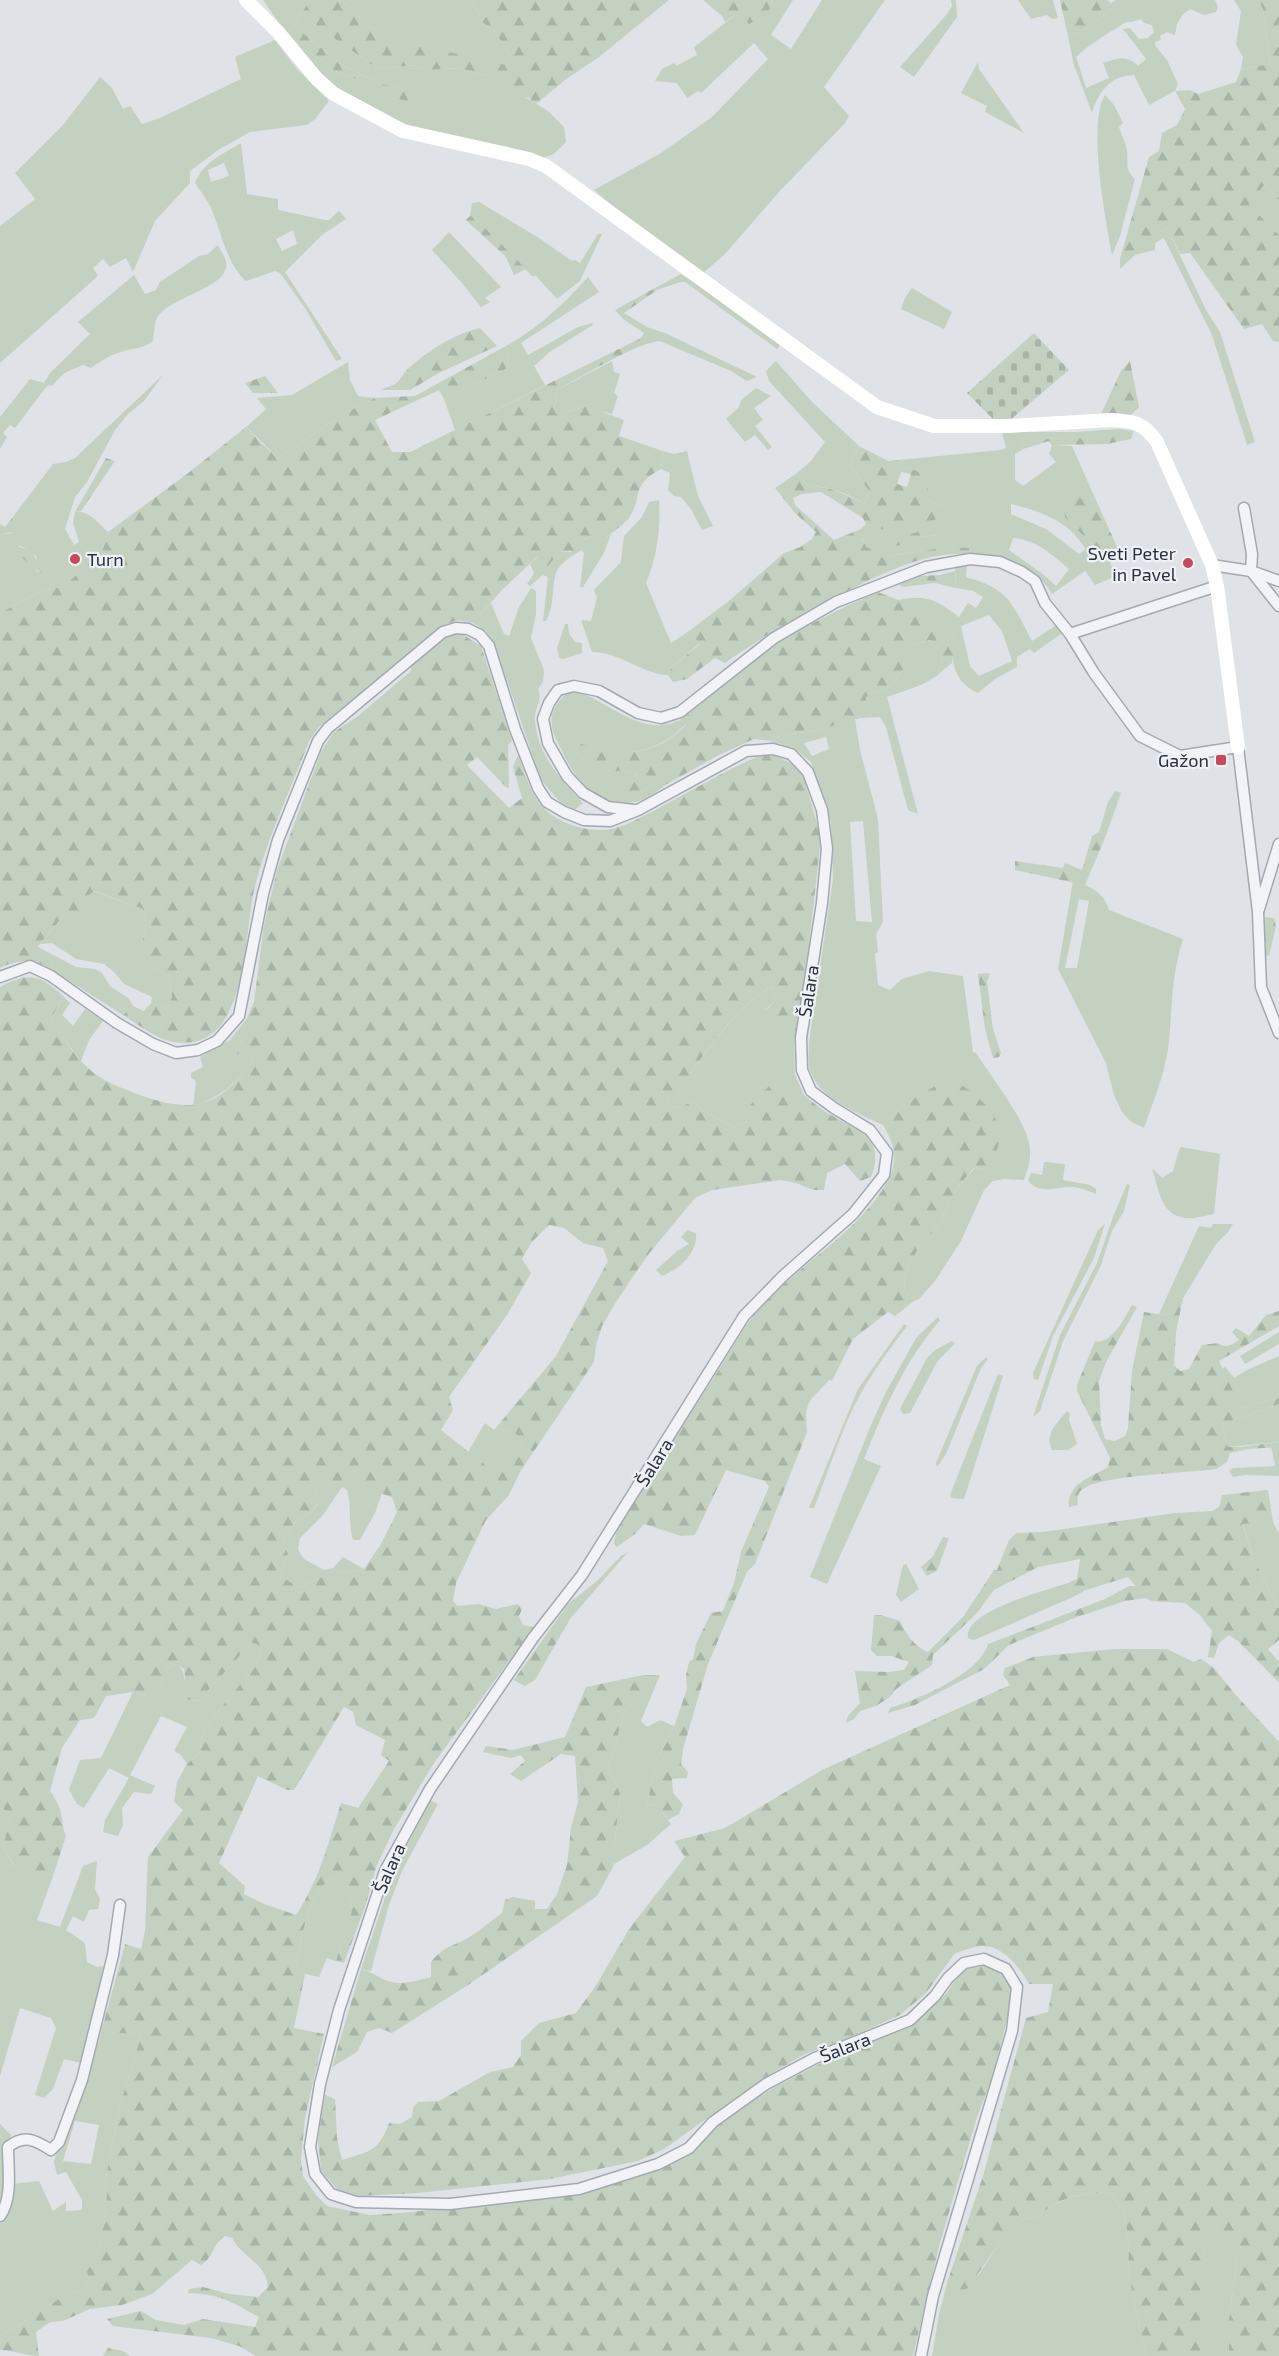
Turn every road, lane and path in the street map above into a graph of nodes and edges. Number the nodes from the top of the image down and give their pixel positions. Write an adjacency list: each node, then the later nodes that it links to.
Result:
1 (246, 0): 3 (street)
2 (1244, 508): 4 (street)
3 (1212, 565): 4 (street); 6 (street)
4 (1251, 571): 5 (street); 7 (street)
5 (1279, 581)
6 (1217, 585): 8 (street); 9 (street)
7 (1279, 606)
8 (1070, 634): 9 (street); 10 (street)
9 (1238, 747): 12 (street)
10 (638, 810): 13 (street, Šalara); 17 (street, Šalara)
11 (1279, 844): 12 (street)
12 (1258, 912): 14 (street)
13 (0, 977)
14 (1279, 1033)
15 (120, 1905): 16 (street)
16 (0, 2217)
17 (921, 2356)

